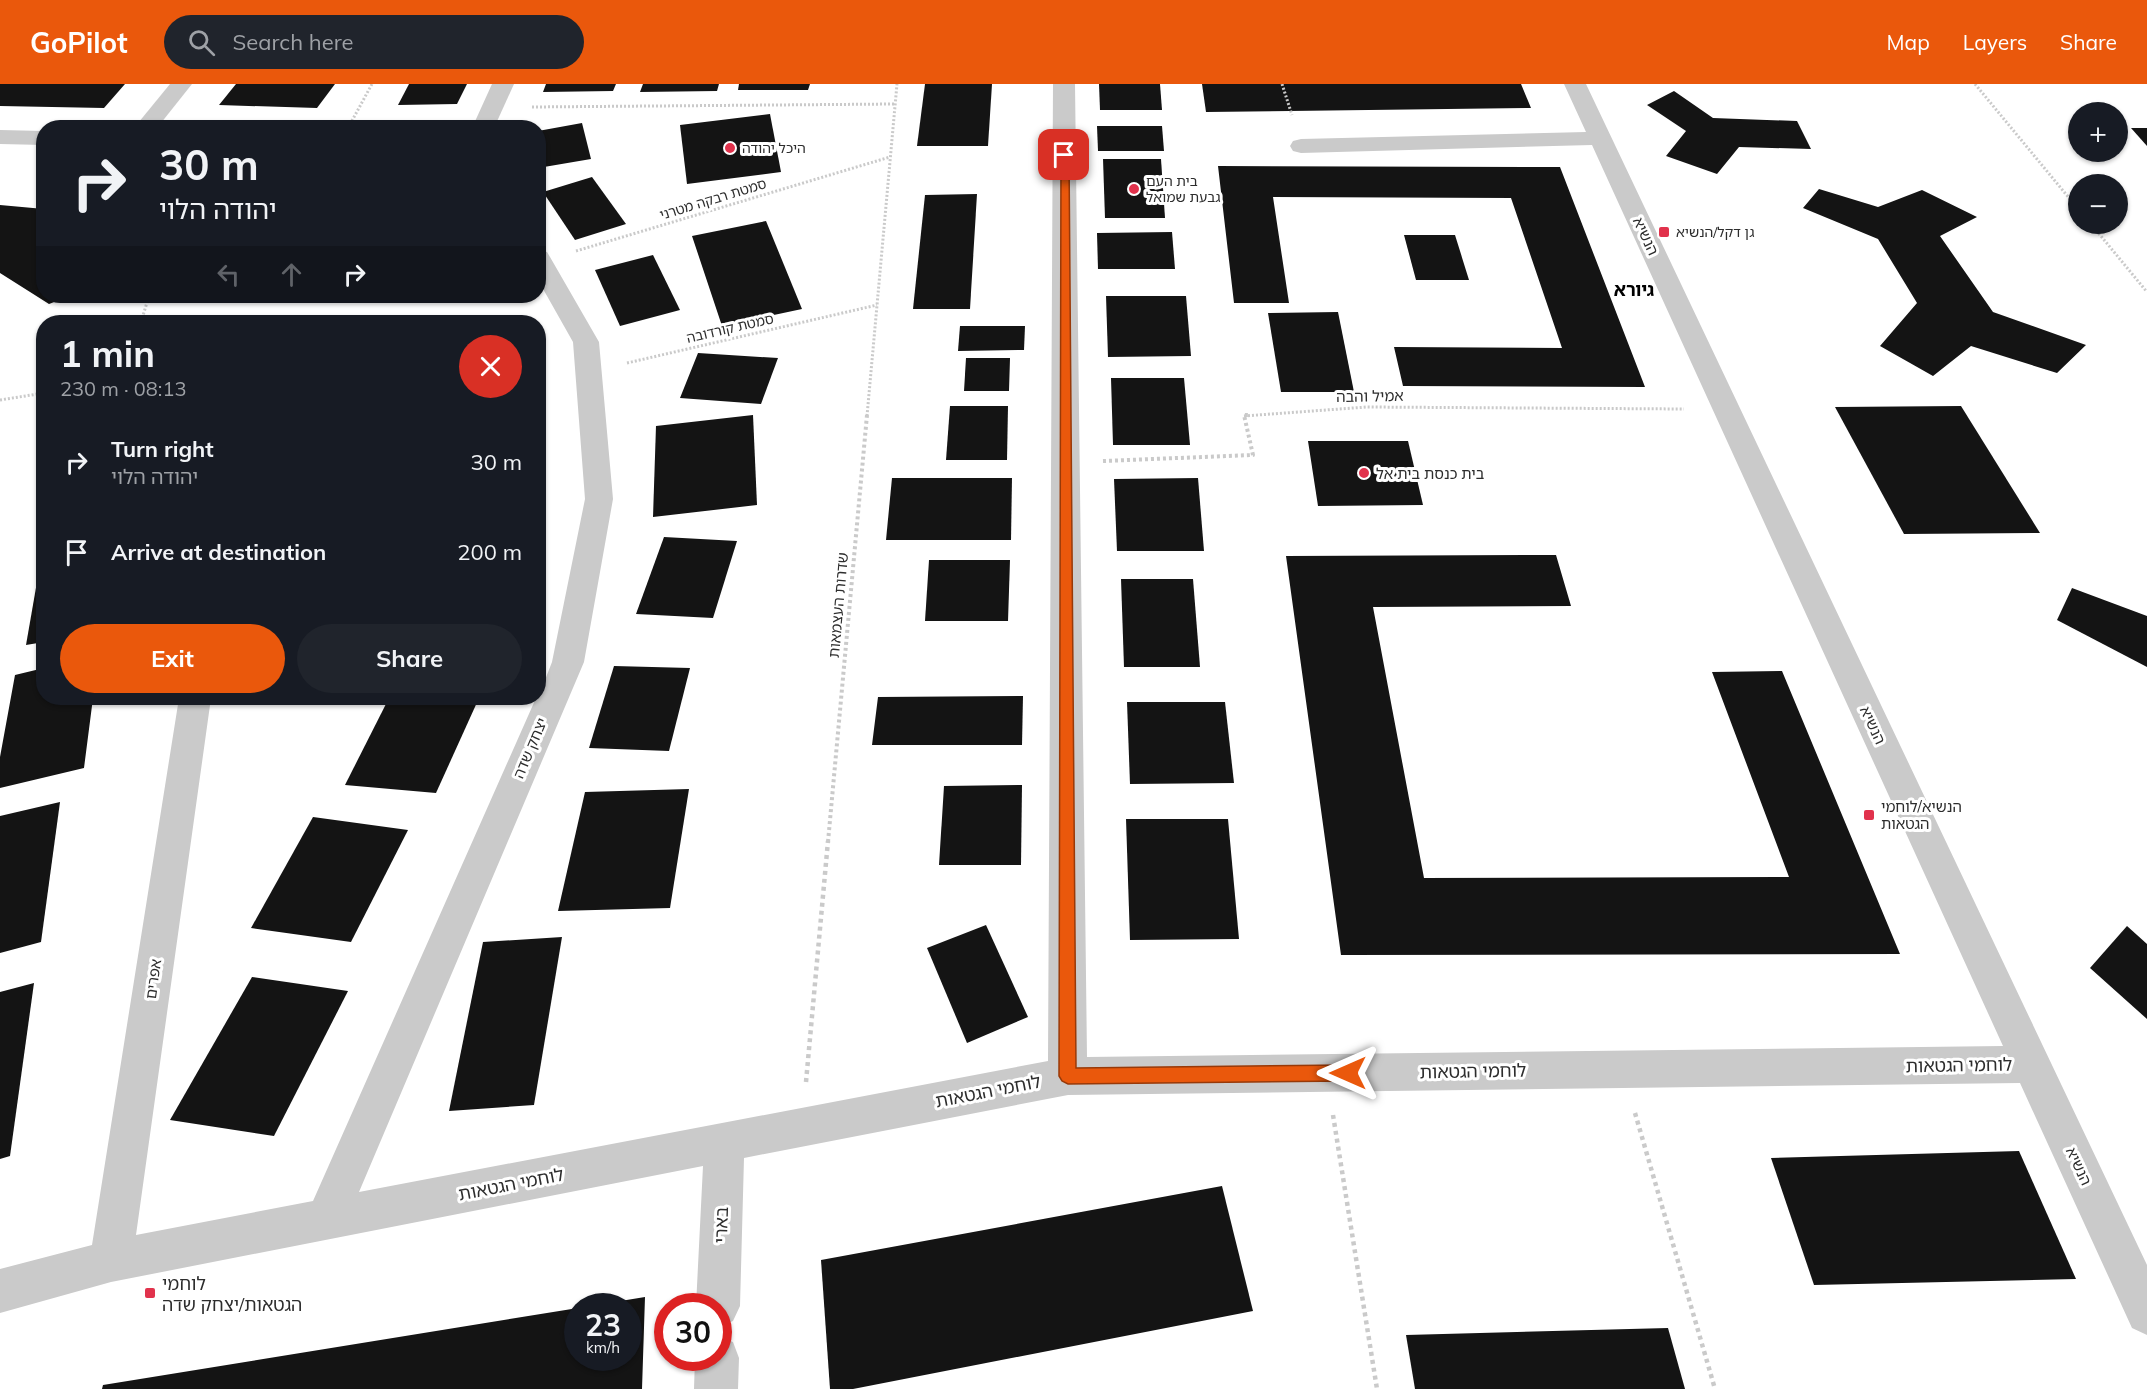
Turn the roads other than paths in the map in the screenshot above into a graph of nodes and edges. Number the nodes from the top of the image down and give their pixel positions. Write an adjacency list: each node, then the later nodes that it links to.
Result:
1 (181, 84): 5 (street)
2 (503, 84): 6 (street)
3 (1064, 84): 14 (street)
4 (1575, 84): 9 (street, הנשיא)
5 (152, 120)
6 (486, 120)
7 (0, 137): 8 (street)
8 (36, 138)
9 (1600, 138): 10 (street); 13 (street, הנשיא)
10 (1301, 146)
11 (546, 270): 16 (street, יצחק שדה)
12 (194, 705): 17 (street, אפרים)
13 (2031, 1064): 14 (street, לוחמי הגטאות); 20 (street, הנשיא)
14 (1068, 1076): 15 (street, לוחמי הגטאות)
15 (724, 1143): 16 (street, לוחמי הגטאות); 19 (street, בארי)
16 (326, 1220): 17 (street, לוחמי הגטאות)
17 (111, 1261): 18 (street, לוחמי הגטאות)
18 (0, 1291)
19 (718, 1293)
20 (2147, 1313)
21 (717, 1371): 22 (street)
22 (716, 1389)

